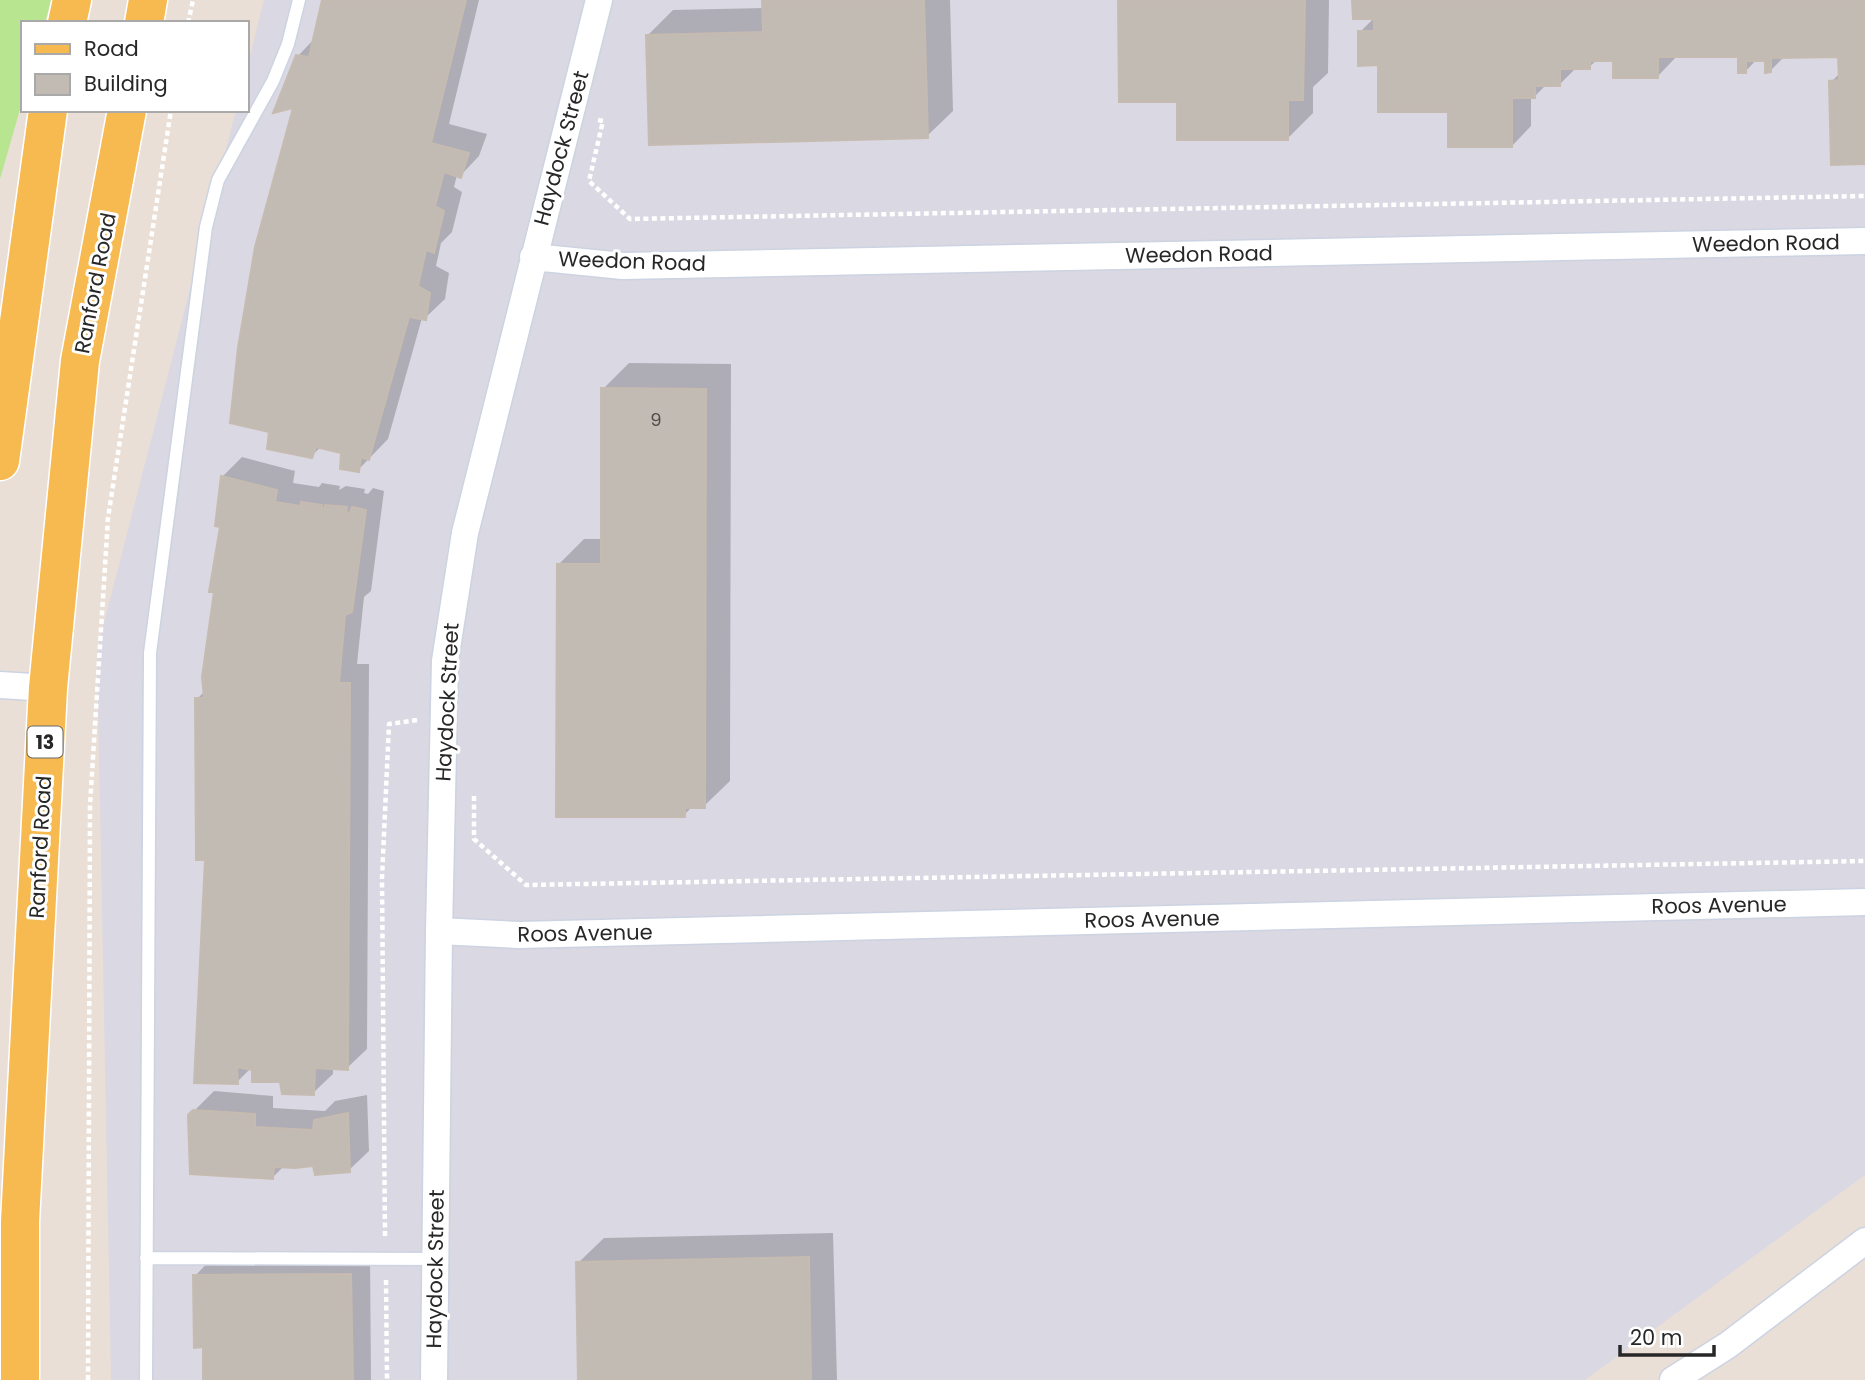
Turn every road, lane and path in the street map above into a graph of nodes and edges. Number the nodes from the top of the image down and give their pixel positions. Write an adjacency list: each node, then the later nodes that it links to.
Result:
1 (72, 0): 6 (main road)
2 (148, 0): 7 (main road)
3 (193, 0): 8 (path)
4 (299, 0): 25 (lane)
5 (599, 0): 9 (street, Haydock Street)
6 (67, 21)
7 (144, 21)
8 (188, 21)
9 (570, 111): 13 (path); 15 (street, Haydock Street)
10 (48, 112): 16 (main road)
11 (127, 112): 18 (main road, Ranford Road / 13)
12 (171, 112): 29 (path)
13 (1865, 196)
14 (1865, 241): 15 (street, Weedon Road)
15 (533, 257): 19 (street, Haydock Street)
16 (0, 461)
17 (0, 685): 18 (street)
18 (48, 688): 28 (main road, Ranford Road / 13)
19 (444, 717): 23 (street, Haydock Street); 26 (path)
20 (474, 786): 21 (path)
21 (1865, 862)
22 (1865, 902): 23 (street, Roos Avenue)
23 (439, 931): 27 (street, Haydock Street)
24 (1865, 1241): 33 (street)
25 (146, 1258): 26 (lane); 30 (lane)
26 (386, 1259): 27 (lane); 31 (path)
27 (436, 1259): 32 (street, Haydock Street)
28 (20, 1380)
29 (88, 1380)
30 (146, 1380)
31 (387, 1380)
32 (434, 1380)
33 (1673, 1380)

